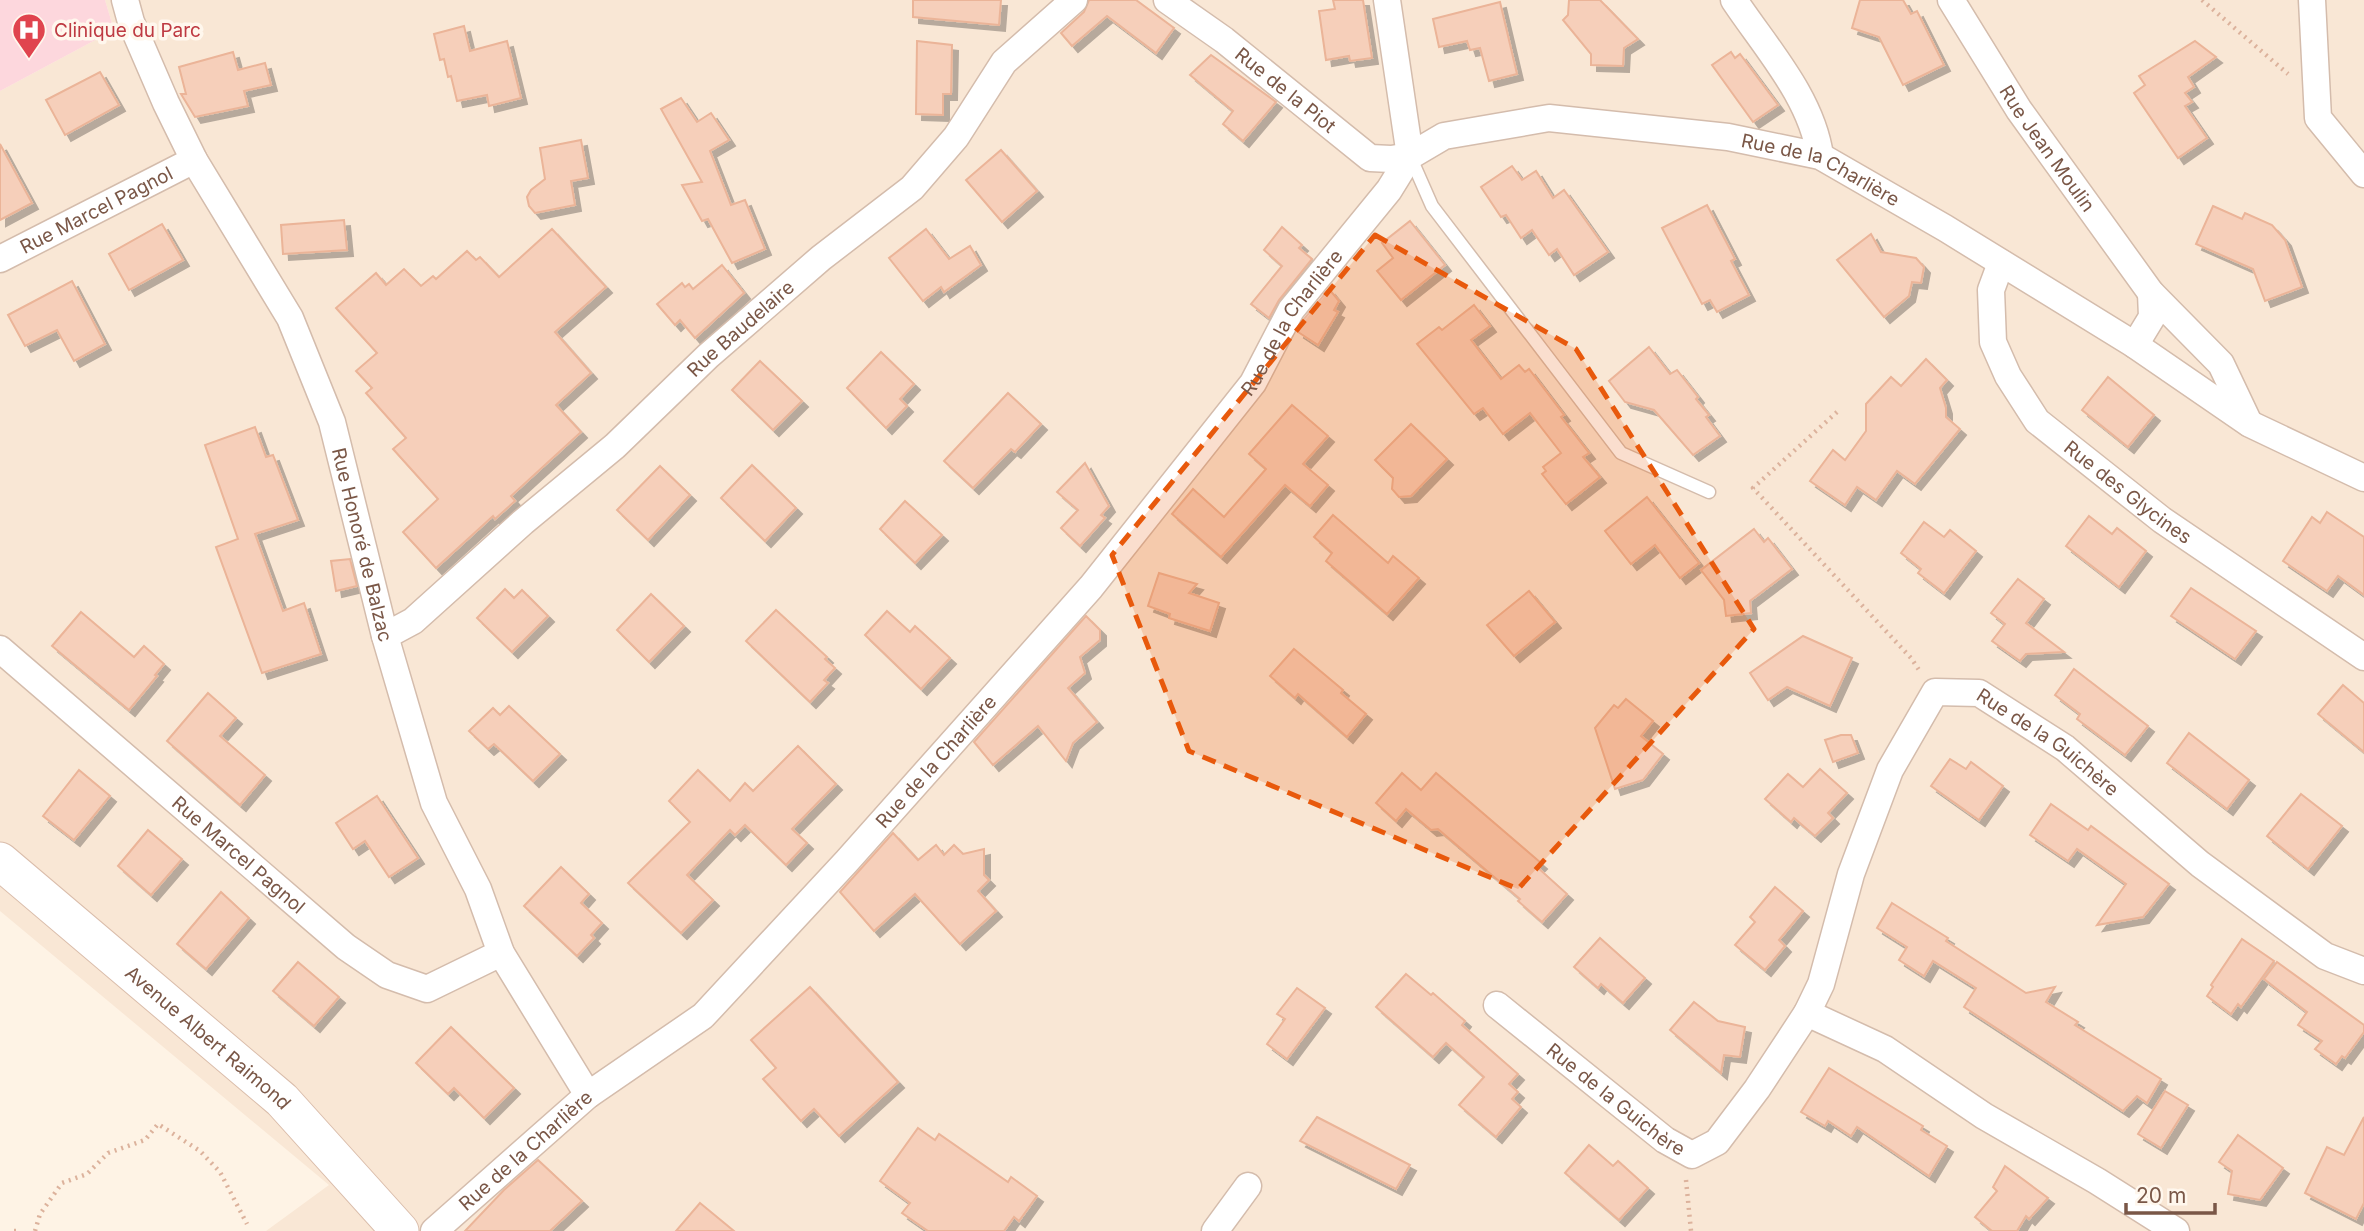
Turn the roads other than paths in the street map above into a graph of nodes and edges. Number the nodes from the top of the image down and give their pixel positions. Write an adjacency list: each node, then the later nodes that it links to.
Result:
1 (125, 0): 10 (street, Rue Honoré de Balzac)
2 (1074, 0): 19 (street, Rue Baudelaire)
3 (1167, 0): 8 (street, Rue de la Piot)
4 (1387, 0): 8 (street)
5 (1734, 0): 9 (street)
6 (1951, 0): 14 (street, Rue Jean Moulin)
7 (2312, 0): 11 (street)
8 (1410, 156): 9 (street, Rue de la Charlière); 18 (lane); 27 (street, Rue de la Charlière)
9 (1820, 156): 13 (street, Rue de la Charlière)
10 (194, 160): 12 (street, Rue Marcel Pagnol); 19 (street, Rue Honoré de Balzac)
11 (2364, 174)
12 (0, 259)
13 (2001, 263): 15 (street, Rue de la Charlière); 21 (street, Rue des Glycines)
14 (2151, 293): 15 (street); 16 (street, Rue Jean Moulin)
15 (2135, 345): 16 (street, Rue de la Charlière)
16 (2250, 424): 17 (street, Rue de la Charlière)
17 (2364, 478)
18 (1709, 492)
19 (385, 636): 23 (street, Rue Honoré de Balzac)
20 (0, 649): 23 (street, Rue Marcel Pagnol)
21 (2364, 657)
22 (0, 861): 29 (street, Avenue Albert Raimond)
23 (501, 953): 27 (street, Rue Honoré de Balzac)
24 (2364, 971): 26 (street, Rue de la Guichère)
25 (1497, 1004): 26 (street, Rue de la Guichère)
26 (1807, 1013): 32 (street)
27 (588, 1095): 30 (street, Rue de la Charlière)
28 (1248, 1186): 31 (street)
29 (400, 1231)
30 (434, 1231)
31 (1215, 1231)
32 (2176, 1231)

